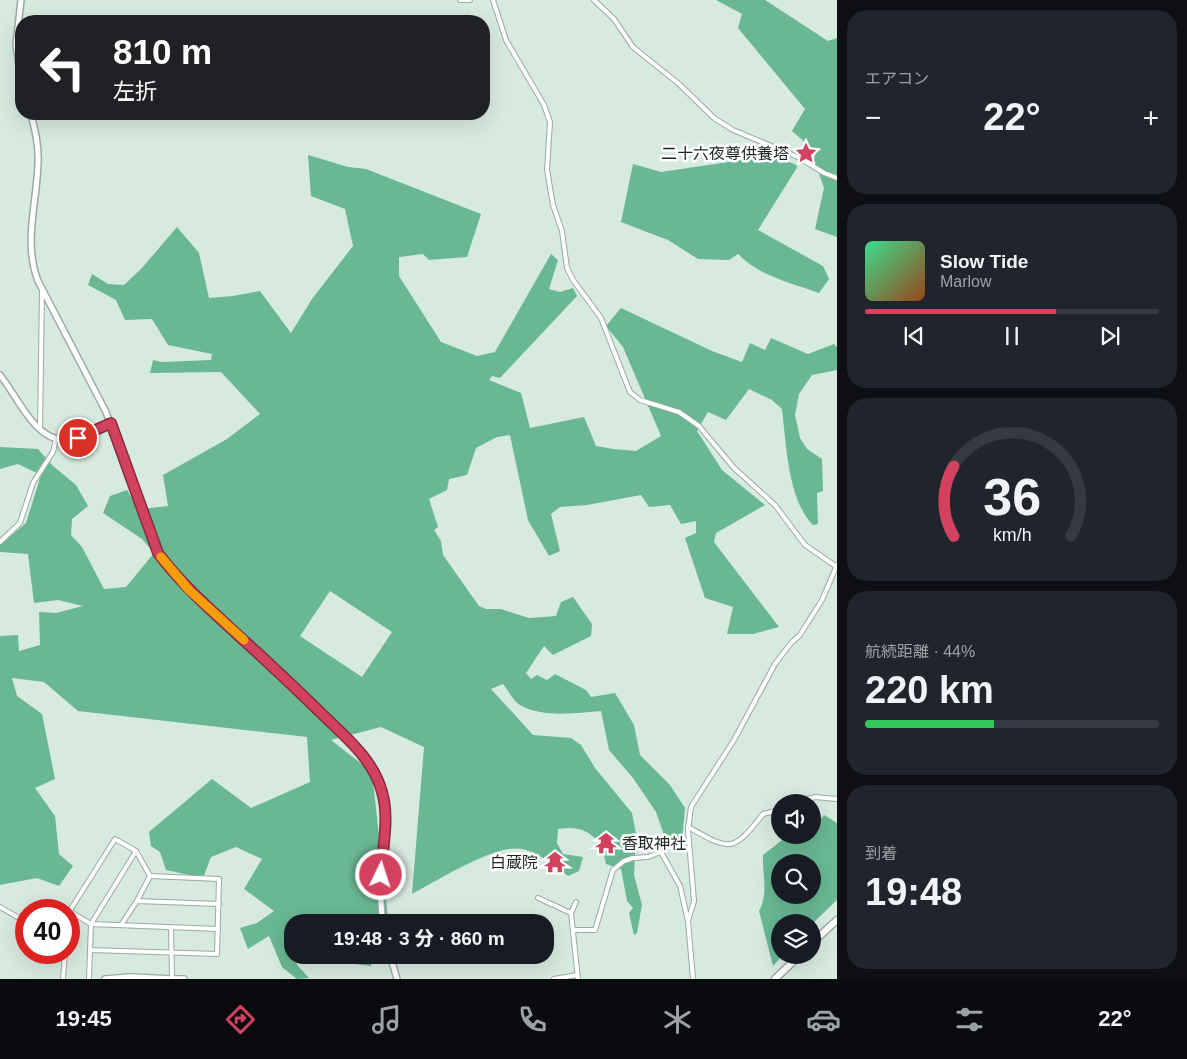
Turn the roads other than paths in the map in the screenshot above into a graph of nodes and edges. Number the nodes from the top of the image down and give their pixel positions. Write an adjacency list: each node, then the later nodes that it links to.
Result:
1 (21, 0): 6 (street)
2 (460, 0): 3 (street)
3 (470, 0)
4 (493, 0): 15 (street)
5 (594, 0): 8 (street)
6 (19, 15)
7 (33, 120): 9 (street)
8 (837, 178)
9 (42, 288): 11 (street); 12 (street)
10 (0, 375): 12 (street)
11 (111, 423): 13 (street); 28 (street)
12 (40, 430): 13 (street)
13 (56, 439): 14 (street)
14 (0, 542)
15 (837, 566): 19 (street)
16 (821, 798): 17 (street)
17 (837, 799)
18 (771, 812): 19 (street)
19 (688, 827): 33 (street)
20 (136, 851): 21 (street); 23 (street); 34 (street)
21 (150, 876): 24 (street); 26 (street)
22 (538, 898): 29 (street)
23 (77, 899)
24 (136, 901): 26 (street); 35 (street)
25 (576, 902): 29 (street)
26 (219, 904): 37 (street)
27 (0, 907): 30 (street)
28 (383, 914)
29 (571, 914): 38 (street)
30 (15, 916)
31 (80, 918): 34 (street)
32 (837, 920): 39 (main road)
33 (688, 922): 38 (street); 53 (street)
34 (91, 924): 35 (street); 40 (street)
35 (121, 926): 36 (street)
36 (171, 927): 37 (street); 41 (street)
37 (218, 929): 41 (street)
38 (573, 930): 45 (street)
39 (821, 935)
40 (90, 950): 41 (street); 47 (street)
41 (171, 952): 49 (street)
42 (64, 964): 46 (street)
43 (393, 964): 51 (street)
44 (791, 964): 54 (main road)
45 (578, 977): 52 (street)
46 (63, 979)
47 (89, 979)
48 (105, 979): 49 (main road)
49 (172, 979): 50 (main road)
50 (184, 979)
51 (397, 979)
52 (554, 979)
53 (694, 979)
54 (775, 979)

